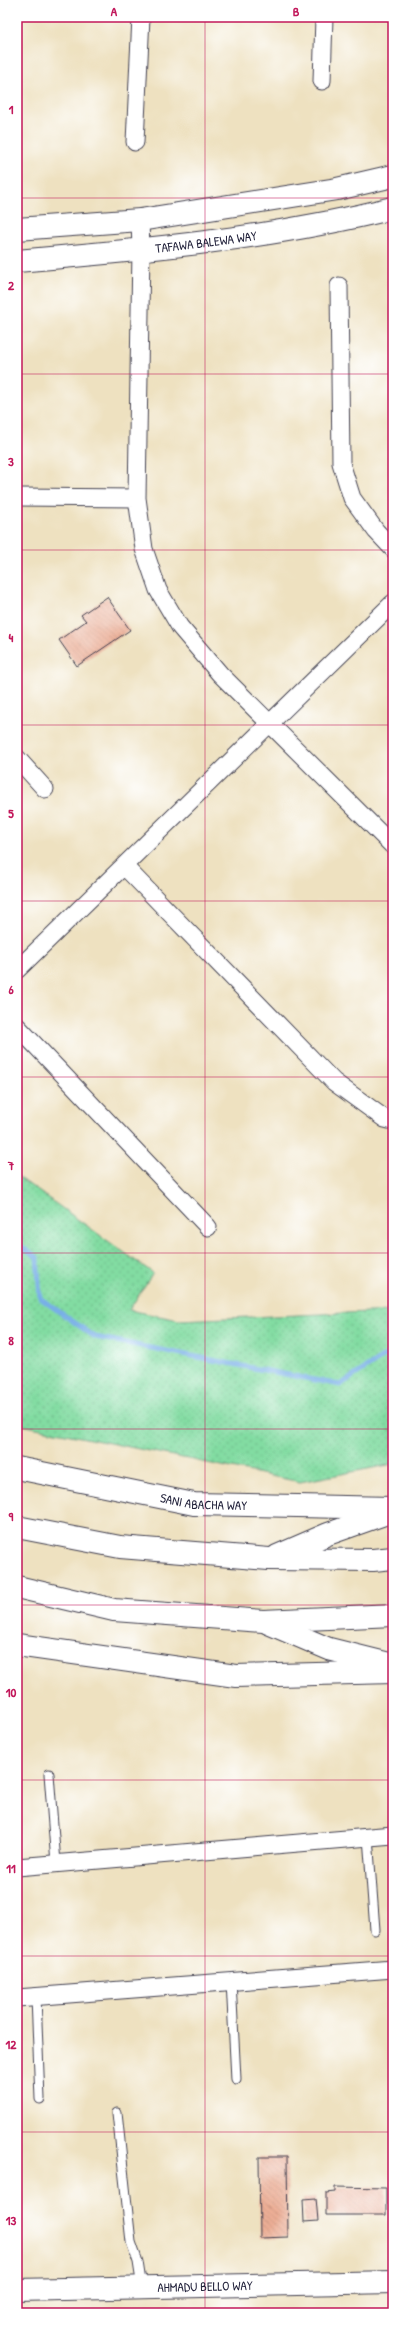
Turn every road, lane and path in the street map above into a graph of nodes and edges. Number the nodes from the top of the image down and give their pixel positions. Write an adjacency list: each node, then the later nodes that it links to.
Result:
1 (140, 17): 4 (street)
2 (324, 17): 3 (street)
3 (322, 81)
4 (135, 142)
5 (393, 176): 7 (main road)
6 (393, 208): 9 (main road, TAFAWA BALEWA WAY)
7 (140, 220): 8 (main road); 9 (street)
8 (17, 229)
9 (141, 250): 10 (main road, TAFAWA BALEWA WAY); 13 (street)
10 (17, 261)
11 (339, 286): 14 (street)
12 (17, 497): 13 (street)
13 (137, 498): 16 (street)
14 (393, 549)
15 (393, 604): 16 (street)
16 (270, 723): 19 (street); 20 (street)
17 (17, 758): 18 (street)
18 (44, 789)
19 (393, 846)
20 (124, 866): 21 (street); 23 (street)
21 (17, 970)
22 (17, 1026): 24 (street)
23 (393, 1121)
24 (208, 1227)
25 (17, 1468): 26 (main road, SANI ABACHA WAY)
26 (393, 1510): 29 (main road)
27 (17, 1527): 29 (main road)
28 (393, 1558): 29 (main road)
29 (269, 1559)
30 (17, 1587): 32 (main road)
31 (393, 1615): 32 (main road)
32 (264, 1621): 34 (main road)
33 (17, 1645): 35 (main road)
34 (393, 1665)
35 (393, 1672)
36 (49, 1774): 39 (lane)
37 (393, 1835): 38 (street)
38 (368, 1837): 39 (street); 41 (lane)
39 (56, 1863): 40 (street)
40 (17, 1867)
41 (375, 1930)
42 (393, 1969): 43 (street)
43 (231, 1981): 44 (street); 46 (lane)
44 (36, 1997): 45 (street); 47 (lane)
45 (17, 1998)
46 (236, 2079)
47 (40, 2099)
48 (117, 2113): 50 (lane)
49 (393, 2282): 50 (main road, AHMADU BELLO WAY)
50 (142, 2288): 51 (main road, AHMADU BELLO WAY)
51 (17, 2290)

